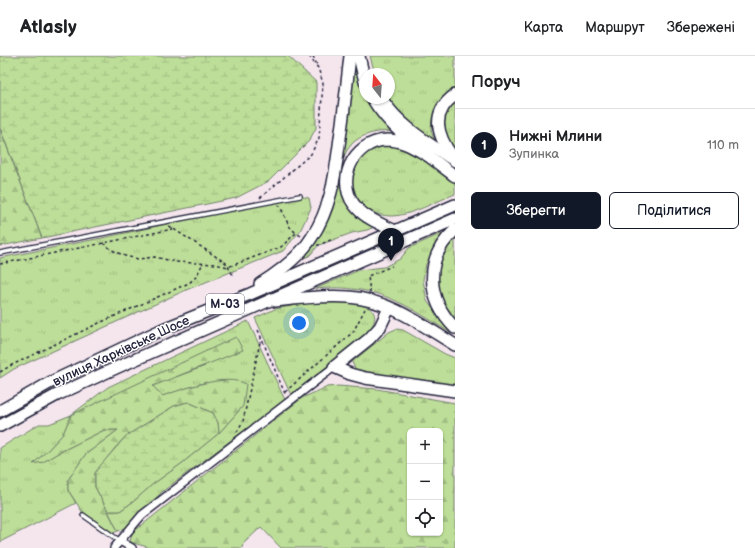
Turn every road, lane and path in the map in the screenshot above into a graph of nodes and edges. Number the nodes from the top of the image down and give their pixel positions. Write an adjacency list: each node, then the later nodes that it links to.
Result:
1 (309, 56): 6 (path)
2 (312, 56): 6 (path)
3 (350, 56): 39 (highway)
4 (359, 56): 7 (highway)
5 (366, 56): 8 (highway)
6 (318, 68): 17 (path)
7 (362, 68)
8 (369, 68)
9 (455, 95): 13 (highway)
10 (376, 104): 12 (highway)
11 (386, 104): 13 (highway)
12 (429, 156): 14 (highway); 23 (highway)
13 (455, 160)
14 (455, 176)
15 (300, 196): 16 (lane)
16 (271, 201): 17 (lane); 24 (path)
17 (253, 205): 20 (lane)
18 (455, 205): 23 (highway, вулиця Харківське Шосе / М-03)
19 (455, 219): 36 (highway, вулиця Харківське Шосе / М-03)
20 (162, 222): 21 (path); 29 (lane)
21 (172, 229): 27 (path); 33 (path)
22 (455, 230): 40 (highway)
23 (395, 231): 39 (highway, вулиця Харківське Шосе / М-03)
24 (296, 233): 25 (path); 33 (path)
25 (304, 238)
26 (333, 239): 28 (path)
27 (103, 243): 30 (path); 31 (path)
28 (312, 243)
29 (0, 254)
30 (203, 263): 33 (path); 45 (path)
31 (0, 264)
32 (392, 266): 35 (path)
33 (228, 267): 34 (path)
34 (234, 275)
35 (370, 295)
36 (263, 303): 38 (highway); 50 (highway, вулиця Харківське Шосе / М-03)
37 (366, 306): 47 (path)
38 (389, 308): 43 (highway); 44 (highway)
39 (208, 311): 49 (highway, вулиця Харківське Шосе / М-03)
40 (455, 328)
41 (258, 330): 42 (path)
42 (261, 338): 47 (path); 51 (path)
43 (455, 345)
44 (334, 368): 46 (highway); 48 (street)
45 (0, 372)
46 (455, 391)
47 (284, 392): 48 (path)
48 (289, 402): 53 (street)
49 (0, 411)
50 (0, 426)
51 (237, 432)
52 (83, 515): 53 (lane)
53 (120, 541): 54 (street); 55 (street)
54 (114, 548)
55 (132, 548)

